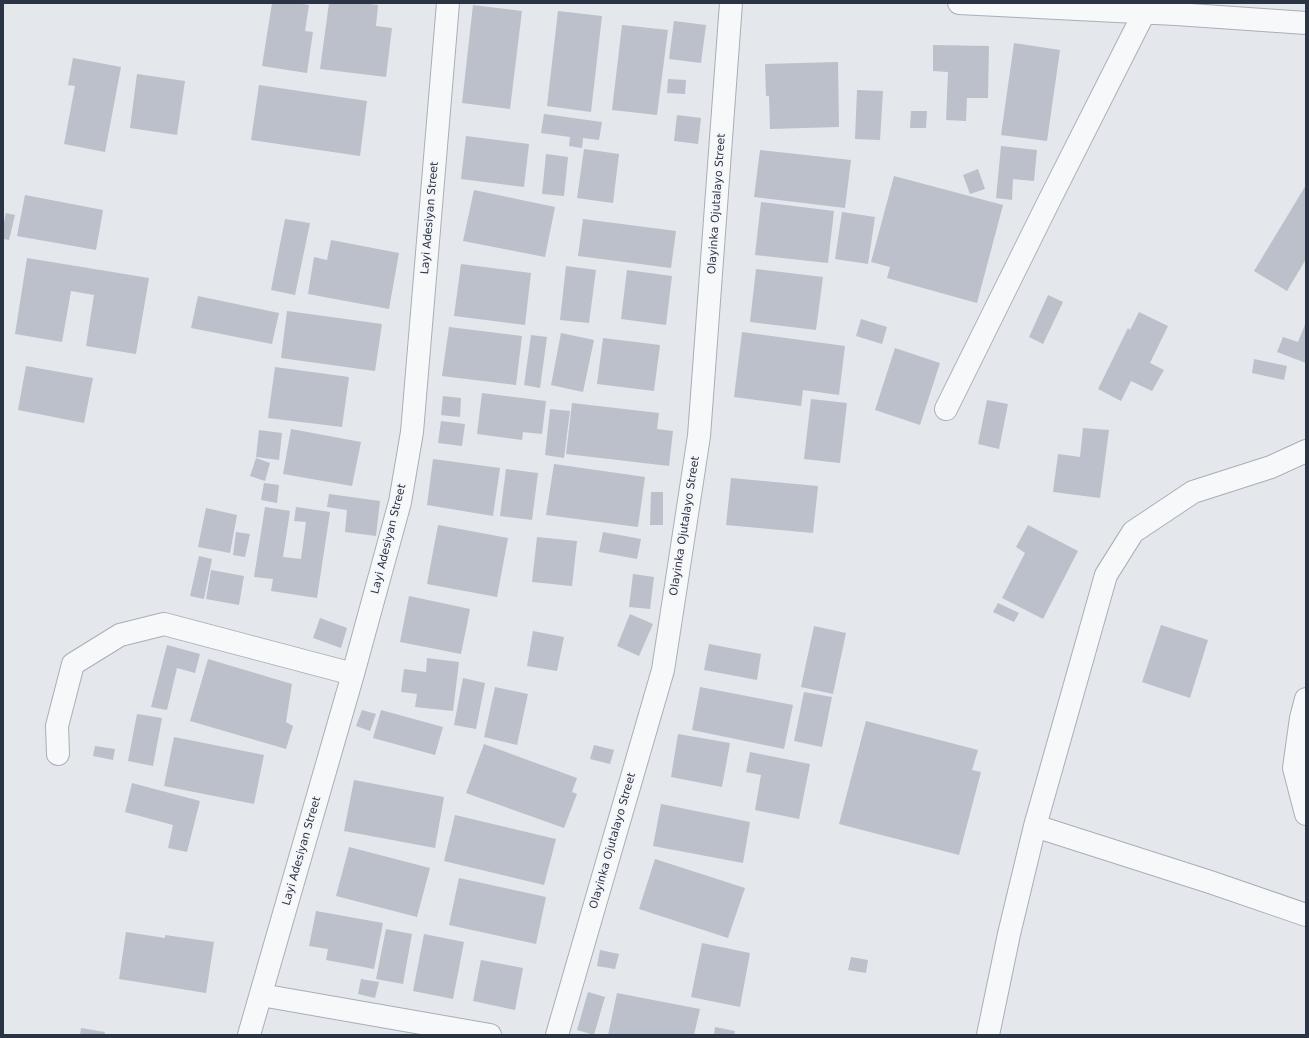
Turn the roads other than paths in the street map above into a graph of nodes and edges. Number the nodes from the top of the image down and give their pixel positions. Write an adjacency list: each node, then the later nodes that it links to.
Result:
1 (448, 3): 8 (street, Layi Adesiyan Street)
2 (731, 3): 17 (street, Olayinka Ojutalayo Street)
3 (959, 3): 4 (street)
4 (1144, 13): 5 (street); 6 (street)
5 (1306, 23)
6 (946, 409)
7 (1306, 451): 12 (street)
8 (353, 674): 10 (street); 14 (street, Layi Adesiyan Street)
9 (1306, 699): 11 (street)
10 (58, 754)
11 (1306, 814)
12 (1035, 826): 13 (street); 18 (street)
13 (1306, 915)
14 (261, 995): 15 (street, Layi Adesiyan Street); 16 (street)
15 (249, 1035)
16 (490, 1035)
17 (557, 1035)
18 (988, 1035)

